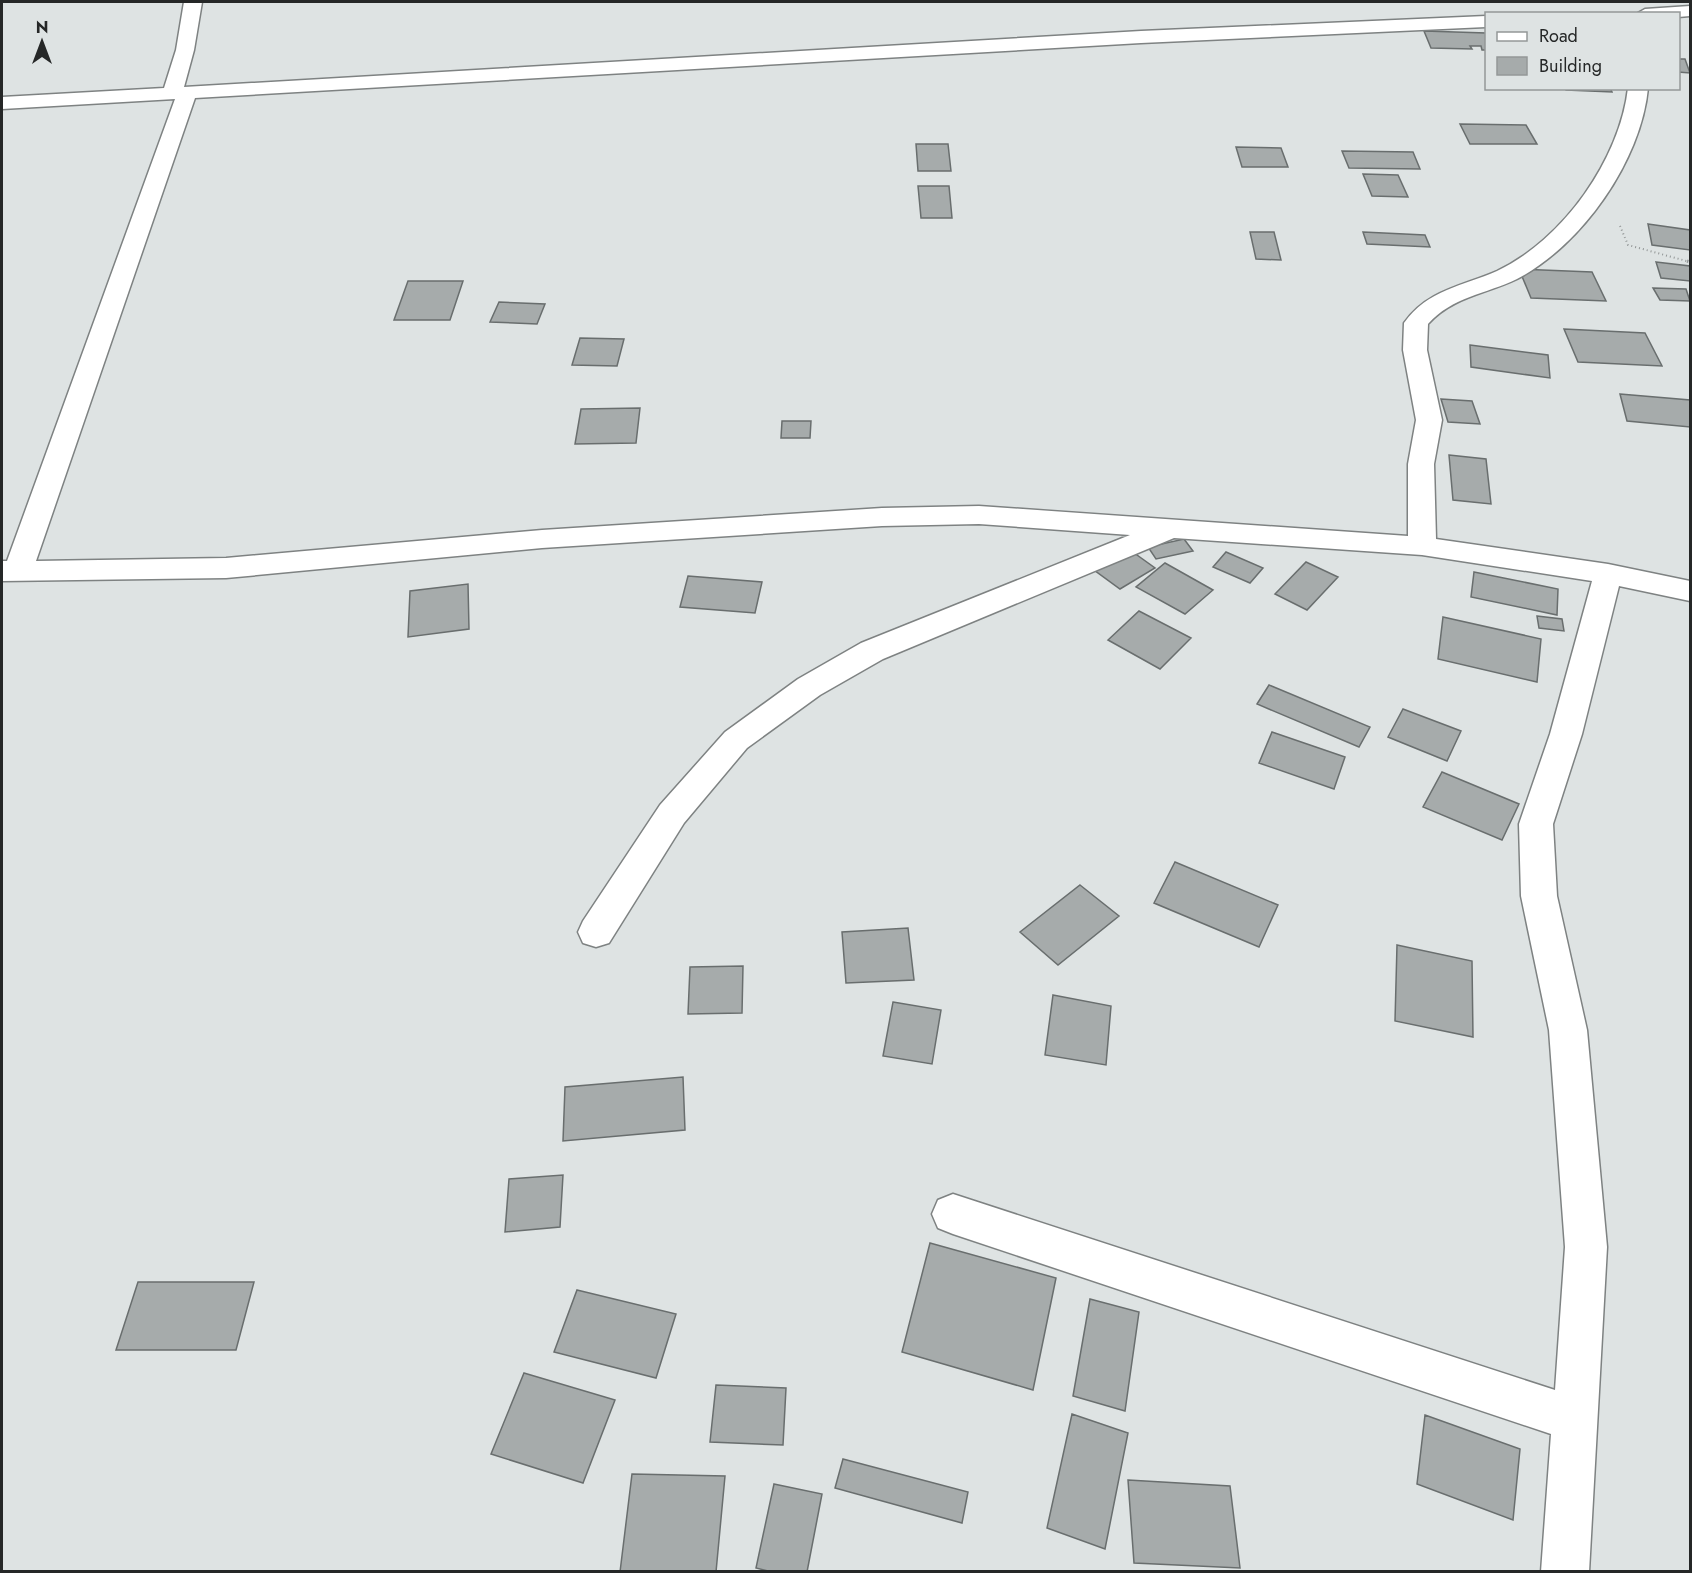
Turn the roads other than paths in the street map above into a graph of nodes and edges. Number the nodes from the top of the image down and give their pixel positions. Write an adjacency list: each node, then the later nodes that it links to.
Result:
1 (193, 2): 6 (street)
2 (1690, 11): 3 (street)
3 (1675, 12)
4 (1485, 22): 6 (street)
5 (1638, 90): 9 (street)
6 (180, 92): 7 (street); 10 (street)
7 (2, 103)
8 (1172, 528): 9 (street); 10 (street); 13 (street)
9 (1422, 546): 11 (street)
10 (10, 570)
11 (1608, 574): 12 (street); 15 (street)
12 (1690, 591)
13 (596, 932)
14 (953, 1214): 15 (street)
15 (1575, 1419): 16 (street)
16 (1565, 1572)

